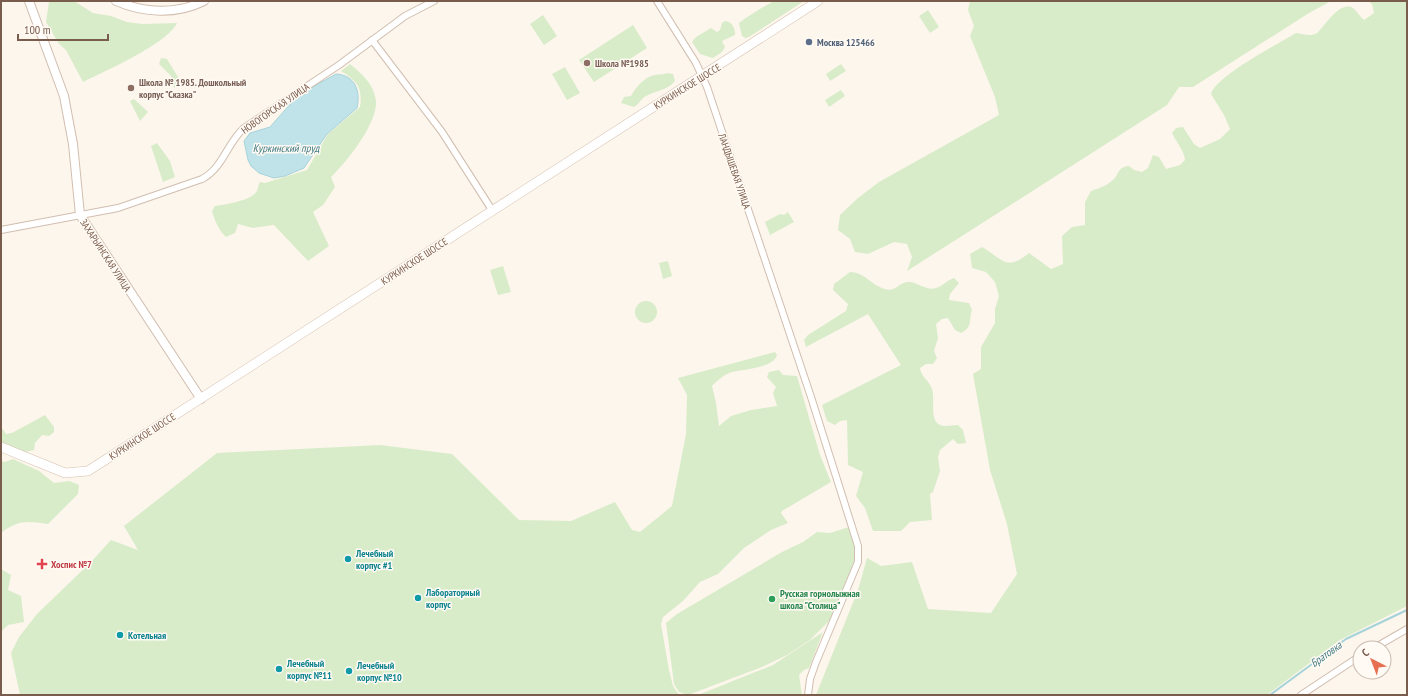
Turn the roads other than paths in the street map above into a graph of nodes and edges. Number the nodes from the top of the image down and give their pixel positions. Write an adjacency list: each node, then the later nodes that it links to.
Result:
1 (29, 1): 10 (street, ЗАХАРЬИНСКАЯ УЛИЦА)
2 (116, 1): 3 (street)
3 (204, 1)
4 (434, 1): 7 (street, НОВОГОРСКАЯ УЛИЦА)
5 (657, 1): 8 (street, ЛАНДЫШЕВАЯ УЛИЦА)
6 (818, 1): 8 (main road, КУРКИНСКОЕ ШОССЕ)
7 (372, 40): 9 (street); 10 (street, НОВОГОРСКАЯ УЛИЦА)
8 (703, 77): 9 (main road, КУРКИНСКОЕ ШОССЕ); 17 (street, ЛАНДЫШЕВАЯ УЛИЦА)
9 (492, 210): 12 (main road, КУРКИНСКОЕ ШОССЕ)
10 (80, 215): 11 (street, НОВОГОРСКАЯ УЛИЦА); 12 (street, ЗАХАРЬИНСКАЯ УЛИЦА)
11 (1, 230)
12 (201, 399): 13 (main road, КУРКИНСКОЕ ШОССЕ)
13 (1, 447)
14 (1407, 629): 15 (street)
15 (1388, 640)
16 (1352, 660): 18 (street)
17 (808, 695)
18 (1301, 695)

